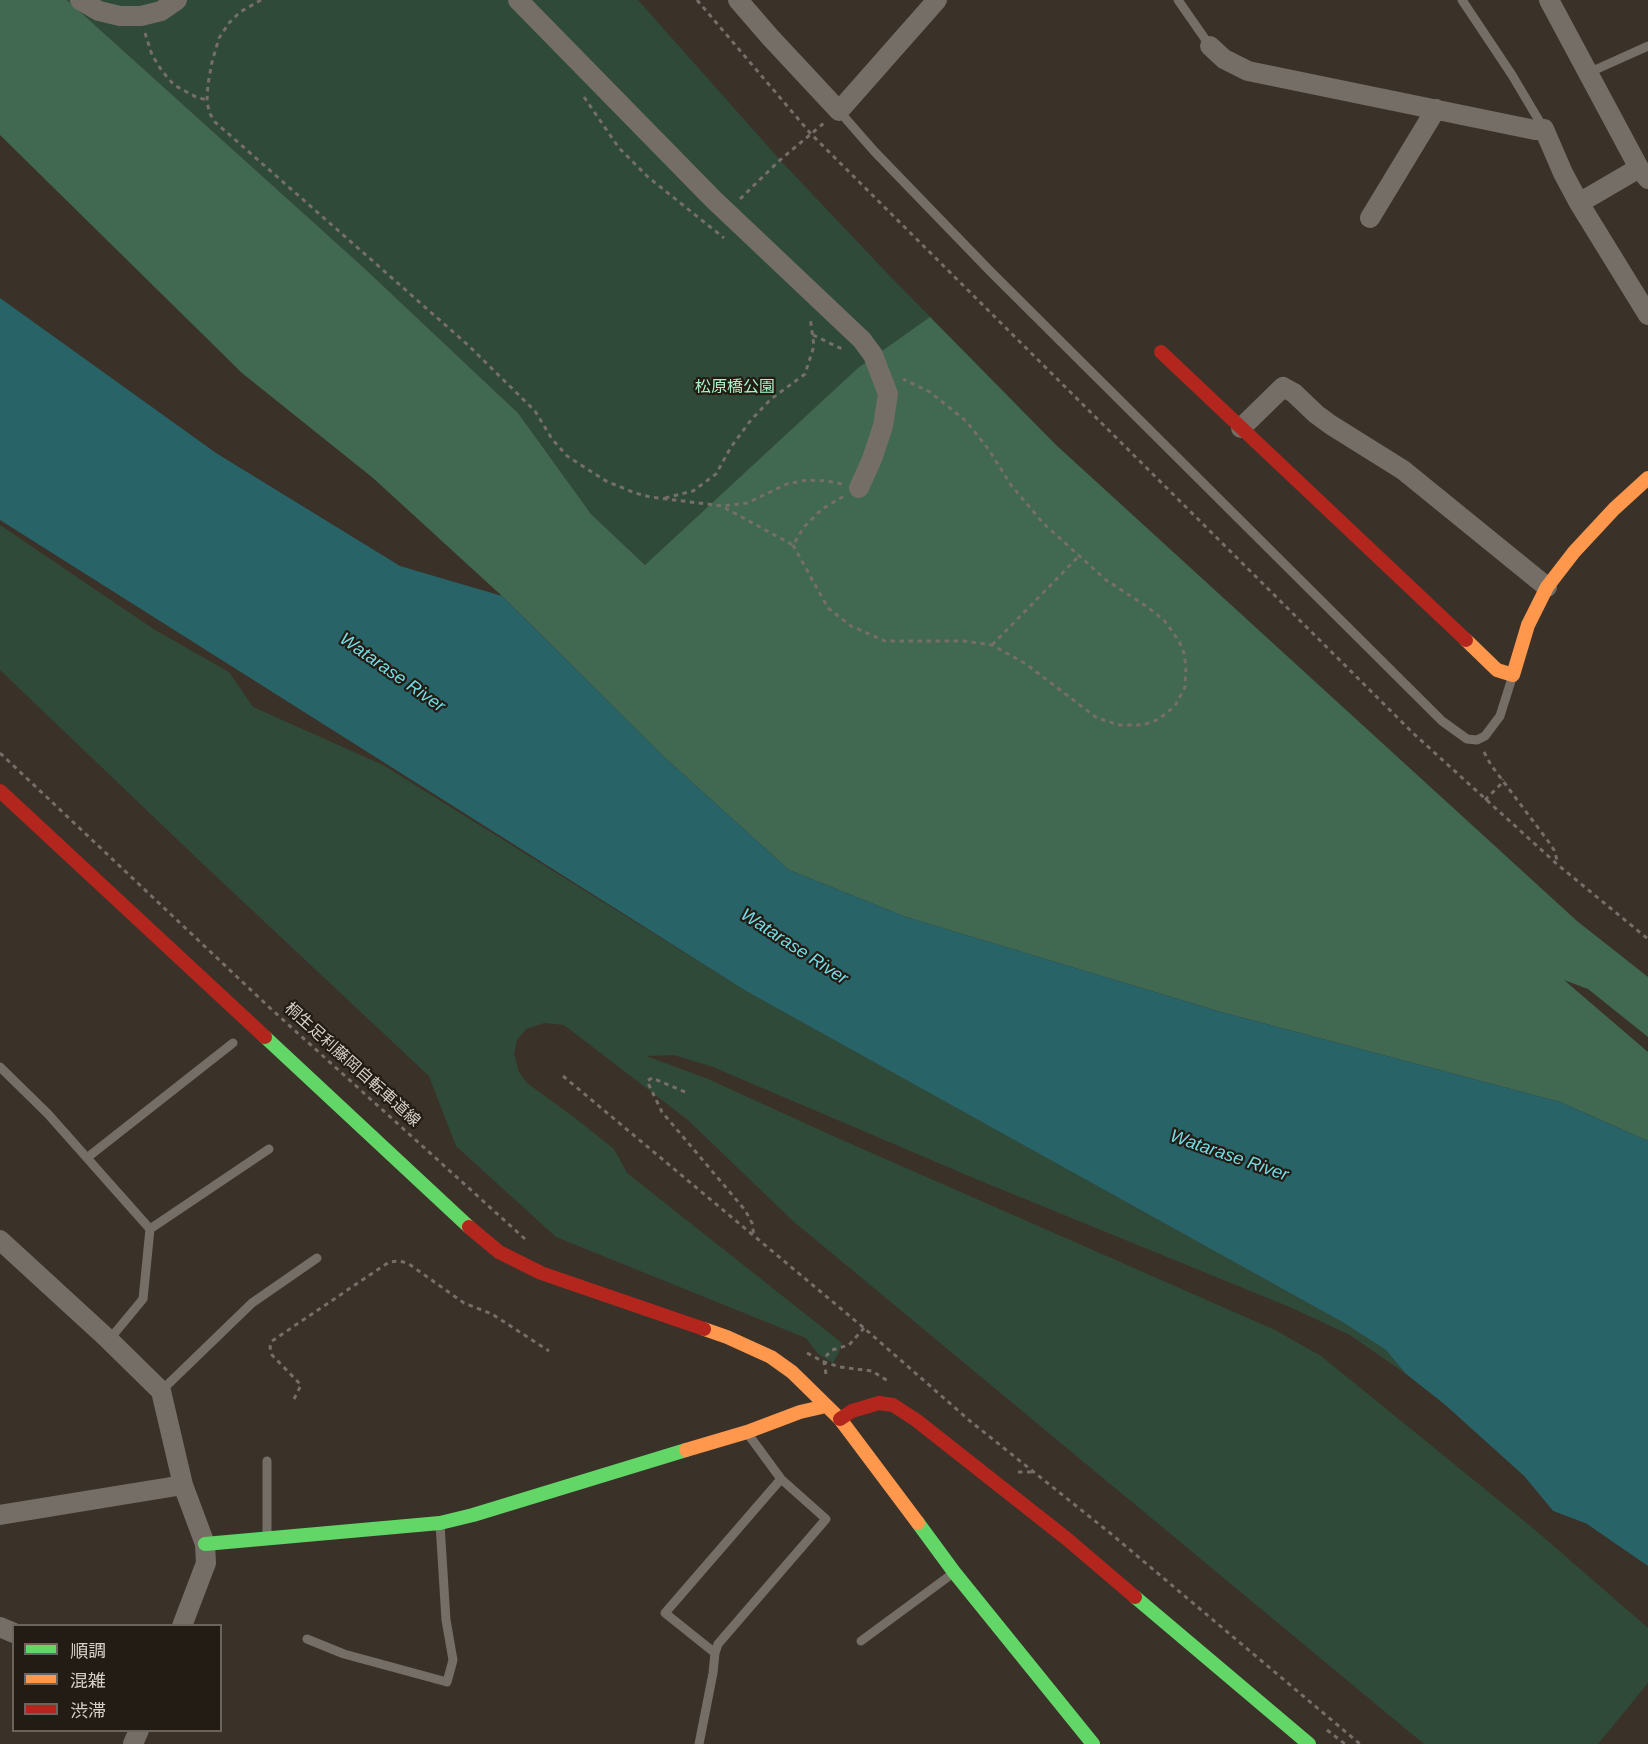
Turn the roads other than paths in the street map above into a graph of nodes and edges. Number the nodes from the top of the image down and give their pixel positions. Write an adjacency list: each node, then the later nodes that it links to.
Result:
1 (80, 0): 9 (street)
2 (518, 0): 23 (street)
3 (738, 0): 14 (street)
4 (937, 0): 14 (street)
5 (1178, 0): 10 (lane)
6 (1462, 0): 15 (lane)
7 (1549, 0): 12 (street)
8 (165, 4): 9 (street)
9 (102, 6)
10 (1210, 46): 13 (street)
11 (1648, 46): 12 (lane)
12 (1588, 73): 16 (street)
13 (1436, 109): 15 (street); 18 (street)
14 (840, 111): 25 (lane)
15 (1544, 129): 17 (street)
16 (1644, 173): 17 (street)
17 (1579, 203): 19 (street)
18 (1370, 218)
19 (1648, 315)
20 (1161, 351): 21 (street)
21 (1241, 428): 24 (street); 25 (street)
22 (1648, 478): 24 (street)
23 (859, 488)
24 (1547, 587): 25 (street)
25 (1513, 675)
26 (0, 791): 36 (street)
27 (232, 1043): 30 (lane)
28 (0, 1067): 30 (lane)
29 (269, 1149): 31 (lane)
30 (87, 1157): 31 (lane)
31 (150, 1229): 34 (lane)
32 (0, 1240): 34 (street)
33 (317, 1258): 35 (lane)
34 (109, 1340): 35 (street)
35 (161, 1391): 41 (street)
36 (826, 1406): 37 (street); 38 (street)
37 (840, 1419): 46 (street); 53 (street)
38 (747, 1432): 40 (lane); 43 (street)
39 (267, 1461): 44 (lane)
40 (781, 1479): 50 (lane); 50 (lane)
41 (183, 1485): 42 (street); 45 (street)
42 (0, 1515)
43 (440, 1523): 44 (street); 48 (lane)
44 (267, 1537): 45 (street)
45 (205, 1544): 47 (street)
46 (954, 1572): 49 (lane); 52 (street)
47 (183, 1624)
48 (307, 1639)
49 (861, 1641)
50 (715, 1653): 51 (lane)
51 (699, 1744)
52 (1093, 1744)
53 (1309, 1744)

